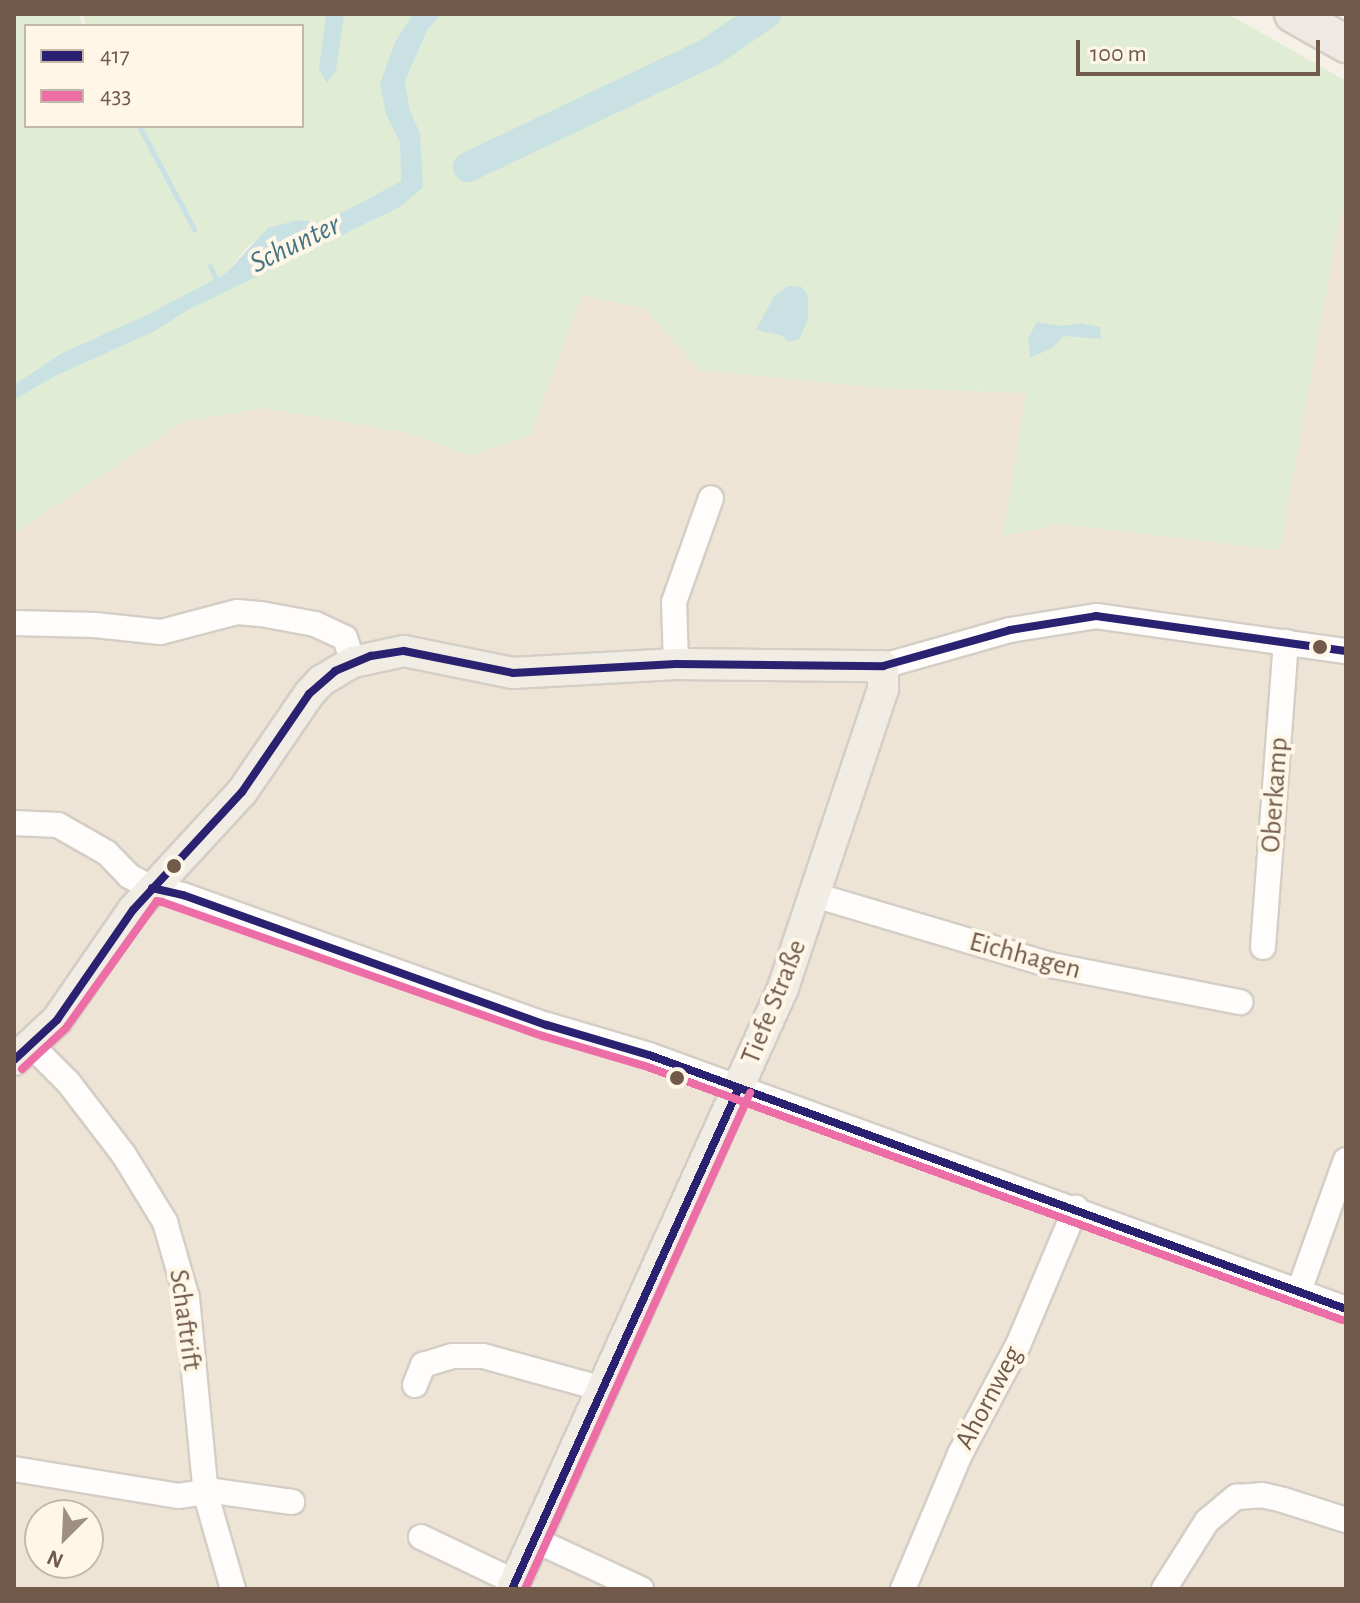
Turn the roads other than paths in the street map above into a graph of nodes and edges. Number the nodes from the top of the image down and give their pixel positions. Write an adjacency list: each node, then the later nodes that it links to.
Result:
1 (1293, 14): 2 (highway)
2 (1346, 44)
3 (711, 498): 8 (street)
4 (14, 623): 7 (street)
5 (1286, 642): 6 (street); 9 (street); 13 (street, Oberkamp)
6 (1346, 651)
7 (353, 662): 8 (main road); 11 (main road)
8 (676, 664): 9 (main road)
9 (883, 666): 12 (main road, Tiefe Straße)
10 (14, 823): 11 (street)
11 (152, 888): 15 (main road); 16 (street)
12 (814, 895): 14 (street, Eichhagen); 16 (main road, Tiefe Straße)
13 (1263, 947)
14 (1240, 1002)
15 (23, 1054): 24 (street, Schaftrift)
16 (739, 1088): 18 (street); 22 (main road, Tiefe Straße)
17 (1346, 1160): 19 (street)
18 (1076, 1208): 19 (street); 32 (street, Ahornweg)
19 (1299, 1291): 20 (street)
20 (1346, 1309)
21 (415, 1385): 22 (street)
22 (603, 1389): 28 (main road, Tiefe Straße)
23 (14, 1469): 24 (street)
24 (206, 1495): 25 (street); 30 (street, Schaftrift)
25 (292, 1502)
26 (1346, 1520): 33 (street)
27 (421, 1537): 29 (street)
28 (535, 1540): 29 (main road, Tiefe Straße); 31 (street)
29 (514, 1585)
30 (233, 1589)
31 (641, 1589)
32 (903, 1589)
33 (1164, 1589)

